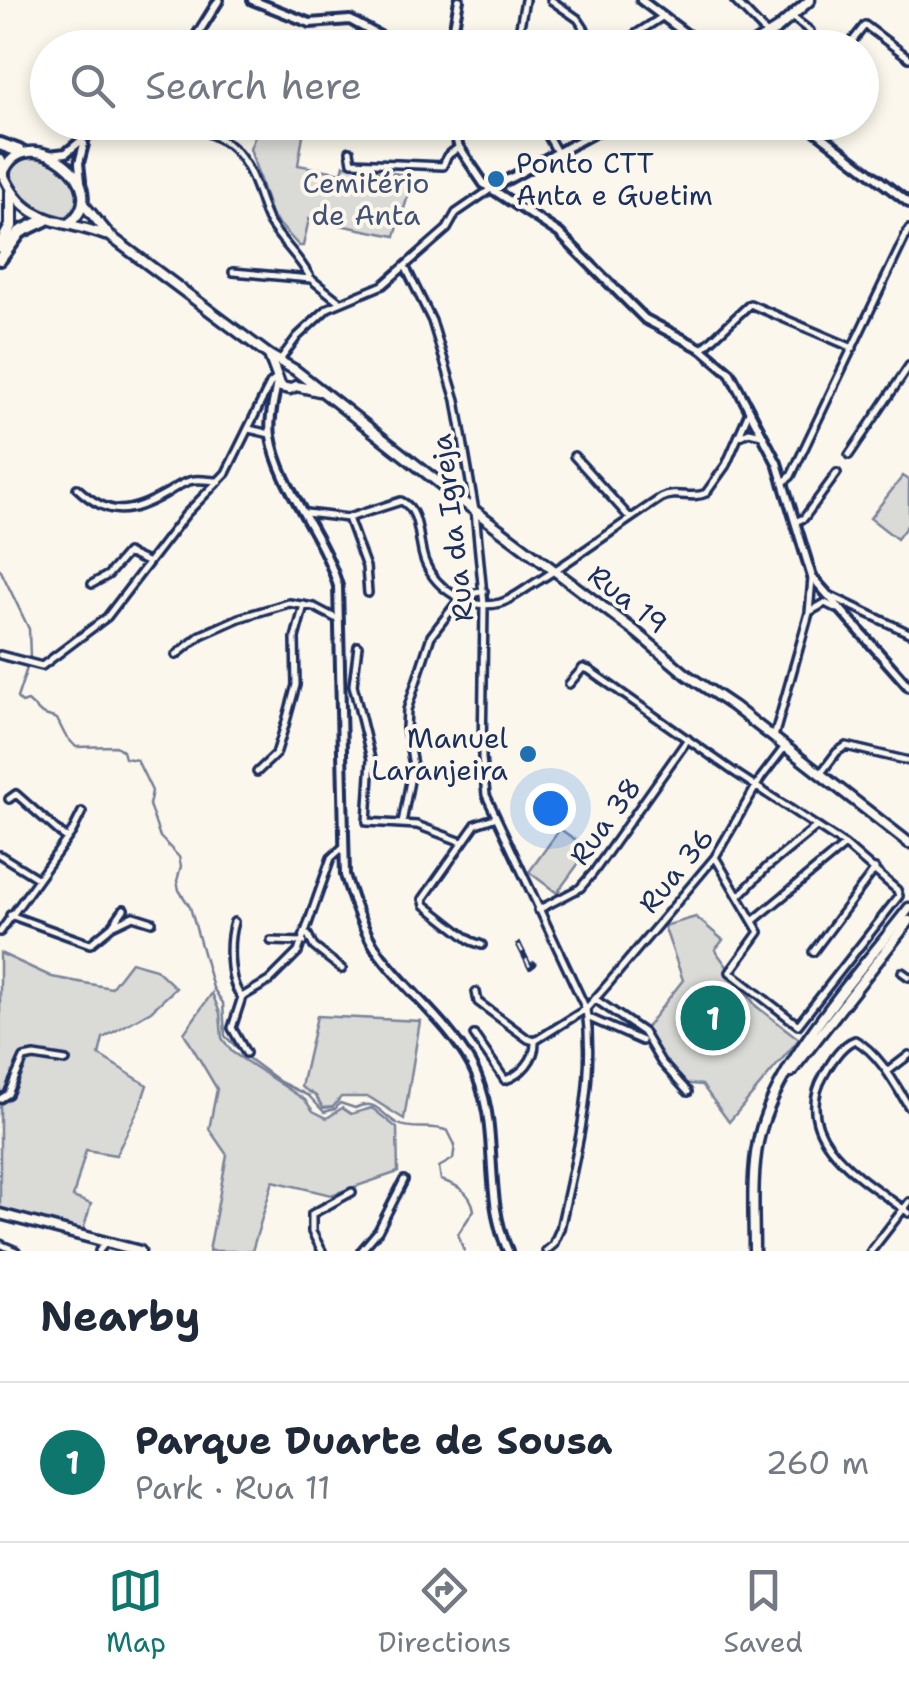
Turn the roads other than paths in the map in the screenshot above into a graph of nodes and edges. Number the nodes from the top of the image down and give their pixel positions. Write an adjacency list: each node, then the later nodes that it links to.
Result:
1 (219, 0): 11 (street)
2 (252, 0): 12 (street)
3 (459, 0): 13 (street)
4 (525, 0): 14 (street)
5 (551, 0): 15 (street)
6 (641, 0): 9 (street)
7 (734, 0): 18 (street)
8 (810, 0): 10 (main road)
9 (663, 17): 16 (street); 17 (street)
10 (792, 17): 19 (main road); 20 (street)
11 (200, 30)
12 (369, 30)
13 (453, 30)
14 (519, 30)
15 (585, 30)
16 (642, 30)
17 (680, 30)
18 (764, 30)
19 (774, 30)
20 (809, 30)
21 (879, 36): 22 (street)
22 (909, 58)
23 (85, 140): 33 (street); 36 (street)
24 (221, 140): 49 (street)
25 (457, 140): 30 (street)
26 (550, 140): 34 (street)
27 (582, 140): 34 (street)
28 (827, 140): 39 (street)
29 (0, 144): 32 (highway)
30 (459, 147): 31 (street); 37 (street)
31 (350, 150)
32 (19, 151): 33 (main road); 35 (main road)
33 (46, 154): 36 (main road)
34 (558, 154): 37 (street)
35 (2, 168): 38 (main road)
36 (81, 182): 40 (main road)
37 (491, 189): 47 (street); 51 (street)
38 (11, 192): 41 (main road); 45 (highway)
39 (909, 203)
40 (85, 206): 42 (main road); 44 (main road)
41 (45, 220): 42 (main road); 46 (highway)
42 (68, 224): 44 (main road)
43 (909, 229): 52 (street)
44 (110, 236): 53 (main road)
45 (0, 246)
46 (0, 259)
47 (405, 266): 50 (street); 73 (street, Rua da Igreja)
48 (233, 272): 49 (street)
49 (311, 279): 50 (street)
50 (340, 302): 54 (street)
51 (702, 348): 52 (street); 60 (street)
52 (854, 348): 71 (street)
53 (268, 354): 54 (main road); 57 (main road)
54 (280, 360): 56 (main road)
55 (909, 366): 67 (street)
56 (288, 367): 57 (main road); 58 (main road)
57 (277, 378): 58 (main road); 59 (street); 62 (street)
58 (294, 384): 59 (street); 73 (main road, Rua 19)
59 (275, 398): 64 (street)
60 (750, 409): 61 (street); 66 (street)
61 (758, 424): 63 (street); 65 (street)
62 (248, 430): 64 (street); 70 (street)
63 (749, 432): 65 (street); 66 (street)
64 (270, 434): 74 (street)
65 (764, 436): 71 (street)
66 (737, 438): 76 (street)
67 (849, 455)
68 (574, 456): 76 (street)
69 (838, 473): 77 (street)
70 (218, 482): 72 (street); 78 (street)
71 (784, 482): 77 (street)
72 (77, 488)
73 (474, 511): 79 (main road, Rua 19); 82 (street, Rua da Igreja)
74 (306, 513): 75 (street); 90 (street)
75 (348, 518): 83 (street); 85 (street)
76 (630, 518): 79 (street)
77 (795, 522): 80 (street)
78 (147, 562): 81 (street); 93 (street)
79 (555, 571): 86 (street); 98 (main road, Rua 19)
80 (812, 577): 84 (street); 89 (street)
81 (92, 584)
82 (484, 592): 85 (street); 86 (street, Rua da Igreja)
83 (368, 593)
84 (824, 594): 88 (street); 91 (street)
85 (461, 597): 86 (street); 107 (street)
86 (484, 604): 106 (street, Rua da Igreja)
87 (304, 606): 90 (street); 94 (street); 101 (street)
88 (839, 610): 89 (street); 96 (street)
89 (809, 613): 98 (street)
90 (339, 620): 113 (street)
91 (909, 634)
92 (358, 646): 107 (street)
93 (0, 655)
94 (176, 655)
95 (568, 684): 97 (street)
96 (909, 687)
97 (688, 739): 103 (street); 121 (street, Rua 38)
98 (774, 740): 99 (main road, Rua 19)
99 (784, 748): 102 (main road, Rua 19); 103 (street, Rua 36)
100 (909, 760): 102 (street)
101 (257, 772)
102 (820, 773): 111 (main road, Rua 19)
103 (757, 788): 108 (street); 115 (street, Rua 36)
104 (9, 799): 109 (street)
105 (82, 812): 109 (street)
106 (494, 818): 110 (street); 121 (street, Rua da Igreja)
107 (402, 823): 110 (street)
108 (816, 827): 112 (street); 118 (street)
109 (67, 838): 117 (street)
110 (462, 842): 132 (street)
111 (909, 843)
112 (845, 844): 116 (street); 126 (street)
113 (342, 848): 129 (street); 164 (street)
114 (0, 855): 117 (street)
115 (715, 857): 118 (street); 139 (street, Rua 36)
116 (875, 868): 126 (street); 133 (street)
117 (37, 878): 122 (street)
118 (739, 896): 126 (street)
119 (909, 908): 148 (main road)
120 (124, 910): 127 (street)
121 (538, 910): 140 (street, Rua da Igreja)
122 (10, 915): 127 (street); 128 (street)
123 (909, 920): 148 (main road)
124 (152, 922): 127 (street)
125 (234, 922): 138 (street)
126 (754, 922)
127 (112, 926)
128 (0, 932)
129 (307, 932): 131 (street); 134 (street)
130 (271, 941): 131 (street)
131 (304, 942): 138 (street)
132 (482, 945)
133 (813, 952)
134 (342, 969)
135 (902, 972): 136 (street)
136 (909, 977)
137 (476, 992): 143 (street)
138 (242, 998): 144 (street)
139 (595, 999): 140 (street, Rua 36); 149 (street)
140 (587, 1013): 142 (street); 143 (street, Rua 36); 165 (street)
141 (474, 1035): 143 (street)
142 (642, 1040)
143 (535, 1041)
144 (246, 1053)
145 (909, 1055): 147 (street)
146 (66, 1061): 150 (street)
147 (887, 1072): 151 (street); 155 (street)
148 (785, 1079): 166 (main road)
149 (688, 1092)
150 (0, 1098)
151 (909, 1108)
152 (404, 1180): 163 (street)
153 (352, 1192): 162 (street)
154 (909, 1202): 155 (street)
155 (906, 1211): 167 (street)
156 (0, 1214): 157 (main road)
157 (106, 1242): 160 (street); 161 (main road)
158 (0, 1244): 159 (street)
159 (16, 1251)
160 (99, 1251)
161 (140, 1251)
162 (322, 1251)
163 (361, 1251)
164 (508, 1251)
165 (546, 1251)
166 (754, 1251)
167 (871, 1251)

